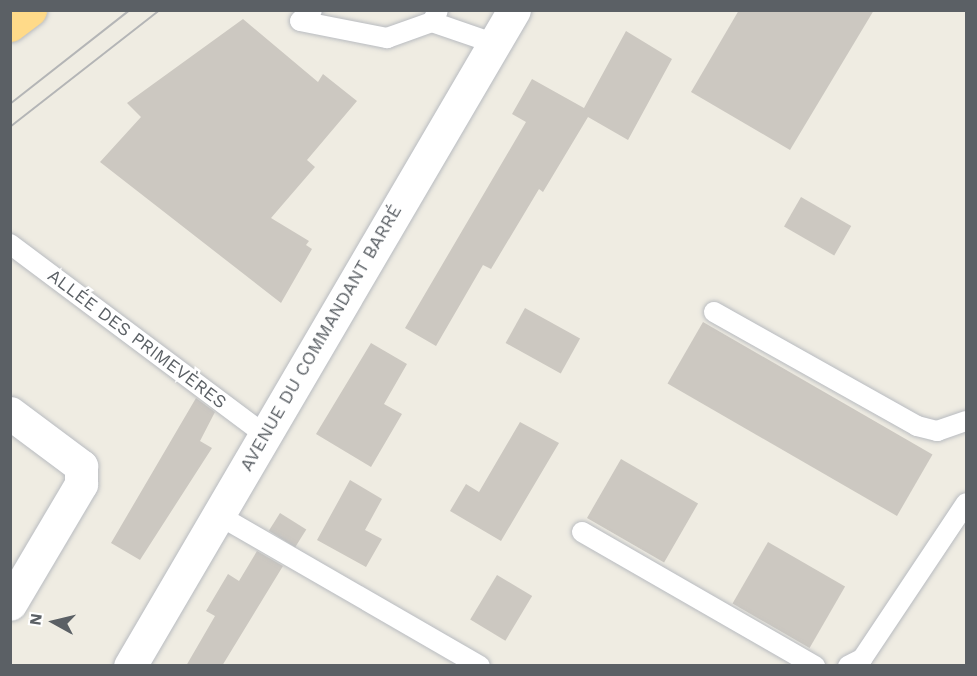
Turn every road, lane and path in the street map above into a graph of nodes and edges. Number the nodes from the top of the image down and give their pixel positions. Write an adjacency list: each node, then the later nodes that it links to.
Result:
1 (30, 10): 5 (highway)
2 (312, 10): 4 (lane)
3 (514, 10): 6 (street, AVENUE DU COMMANDANT BARRÉ)
4 (435, 16): 6 (lane)
5 (10, 25)
6 (496, 44): 11 (street, AVENUE DU COMMANDANT BARRÉ)
7 (10, 244): 11 (lane, ALLÉE DES PRIMEVÈRES)
8 (714, 312): 10 (lane)
9 (10, 413): 15 (street)
10 (966, 421)
11 (264, 434): 13 (street, AVENUE DU COMMANDANT BARRÉ)
12 (966, 503): 19 (lane)
13 (220, 516): 16 (street, AVENUE DU COMMANDANT BARRÉ); 17 (lane)
14 (582, 532): 18 (lane)
15 (10, 604)
16 (130, 666)
17 (480, 666)
18 (815, 666)
19 (848, 666)

